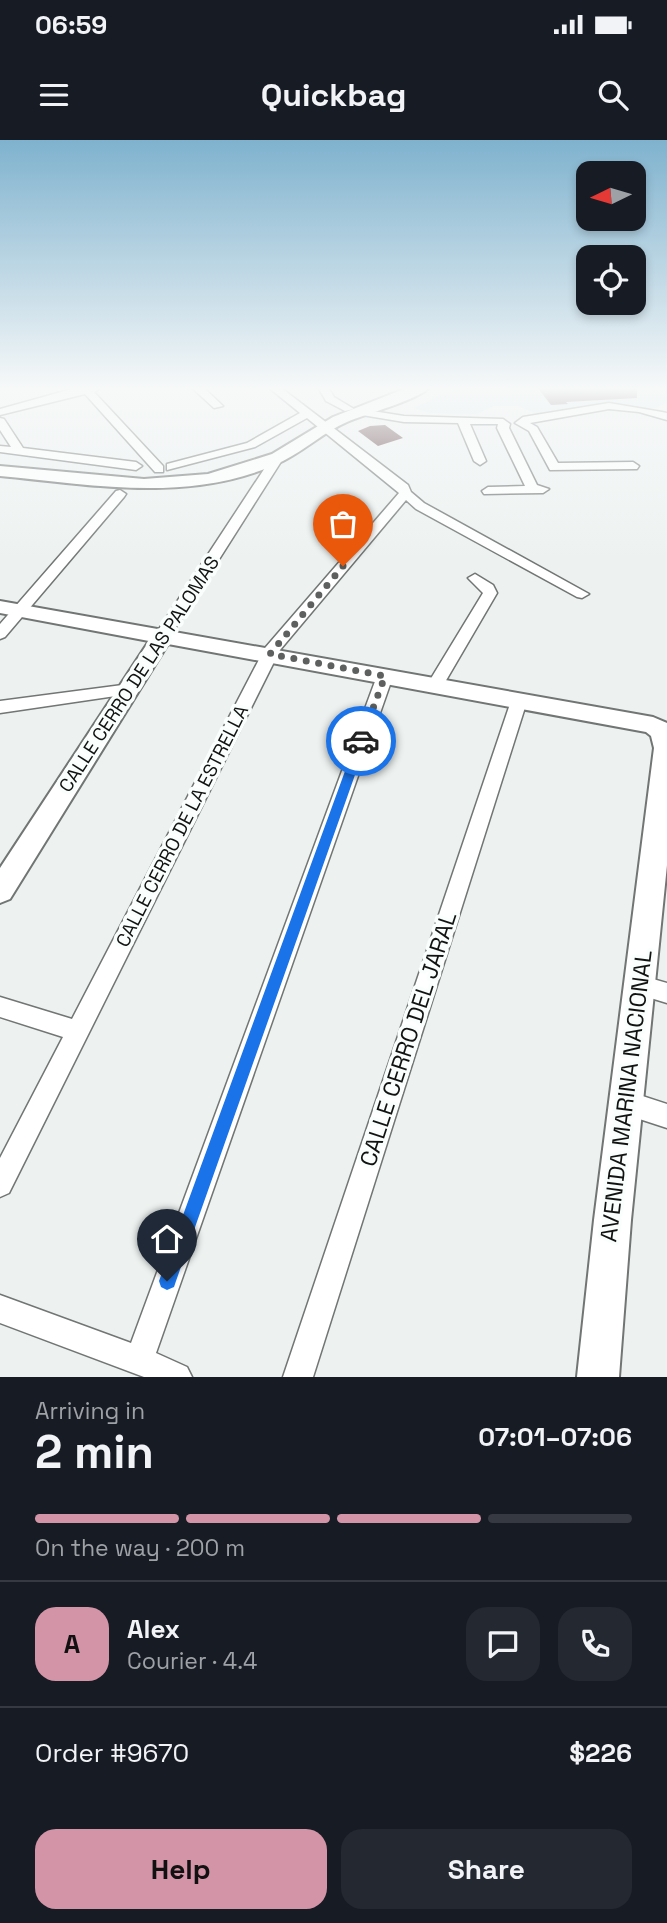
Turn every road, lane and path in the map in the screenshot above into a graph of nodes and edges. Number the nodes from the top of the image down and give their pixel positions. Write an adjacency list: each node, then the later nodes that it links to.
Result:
1 (15, 445): 10 (street)
2 (141, 445): 3 (street)
3 (251, 445)
4 (298, 445): 11 (street)
5 (373, 445): 17 (street)
6 (473, 445): 12 (street)
7 (513, 445): 16 (street)
8 (542, 445): 14 (street)
9 (0, 449): 10 (street)
10 (19, 451): 13 (street)
11 (278, 457): 15 (street); 23 (street, CALLE CERRO DE LAS PALOMAS)
12 (480, 461)
13 (136, 466)
14 (633, 466)
15 (2, 474)
16 (488, 491)
17 (405, 493): 20 (street); 24 (street, CALLE CERRO DE LA ESTRELLA)
18 (120, 494): 21 (street)
19 (475, 578): 26 (street)
20 (582, 594)
21 (10, 609): 22 (street); 23 (street)
22 (0, 634)
23 (163, 635): 24 (street); 27 (street, CALLE CERRO DE LAS PALOMAS)
24 (270, 654): 25 (street); 34 (street, CALLE CERRO DE LA ESTRELLA)
25 (385, 676): 26 (street); 39 (street)
26 (435, 685): 28 (street)
27 (130, 689): 29 (street); 31 (street, CALLE CERRO DE LAS PALOMAS)
28 (519, 701): 30 (street, AVENIDA MARINA NACIONAL); 41 (street, CALLE CERRO DEL JARAL)
29 (0, 707)
30 (660, 879): 32 (street, AVENIDA MARINA NACIONAL)
31 (0, 891)
32 (653, 989): 35 (street, AVENIDA MARINA NACIONAL)
33 (0, 1007): 34 (street)
34 (78, 1031): 37 (street, CALLE CERRO DE LA ESTRELLA)
35 (624, 1102): 36 (street); 42 (street, AVENIDA MARINA NACIONAL)
36 (667, 1116)
37 (0, 1184)
38 (0, 1309): 39 (street)
39 (139, 1360): 40 (street)
40 (177, 1377)
41 (298, 1377)
42 (598, 1377)

